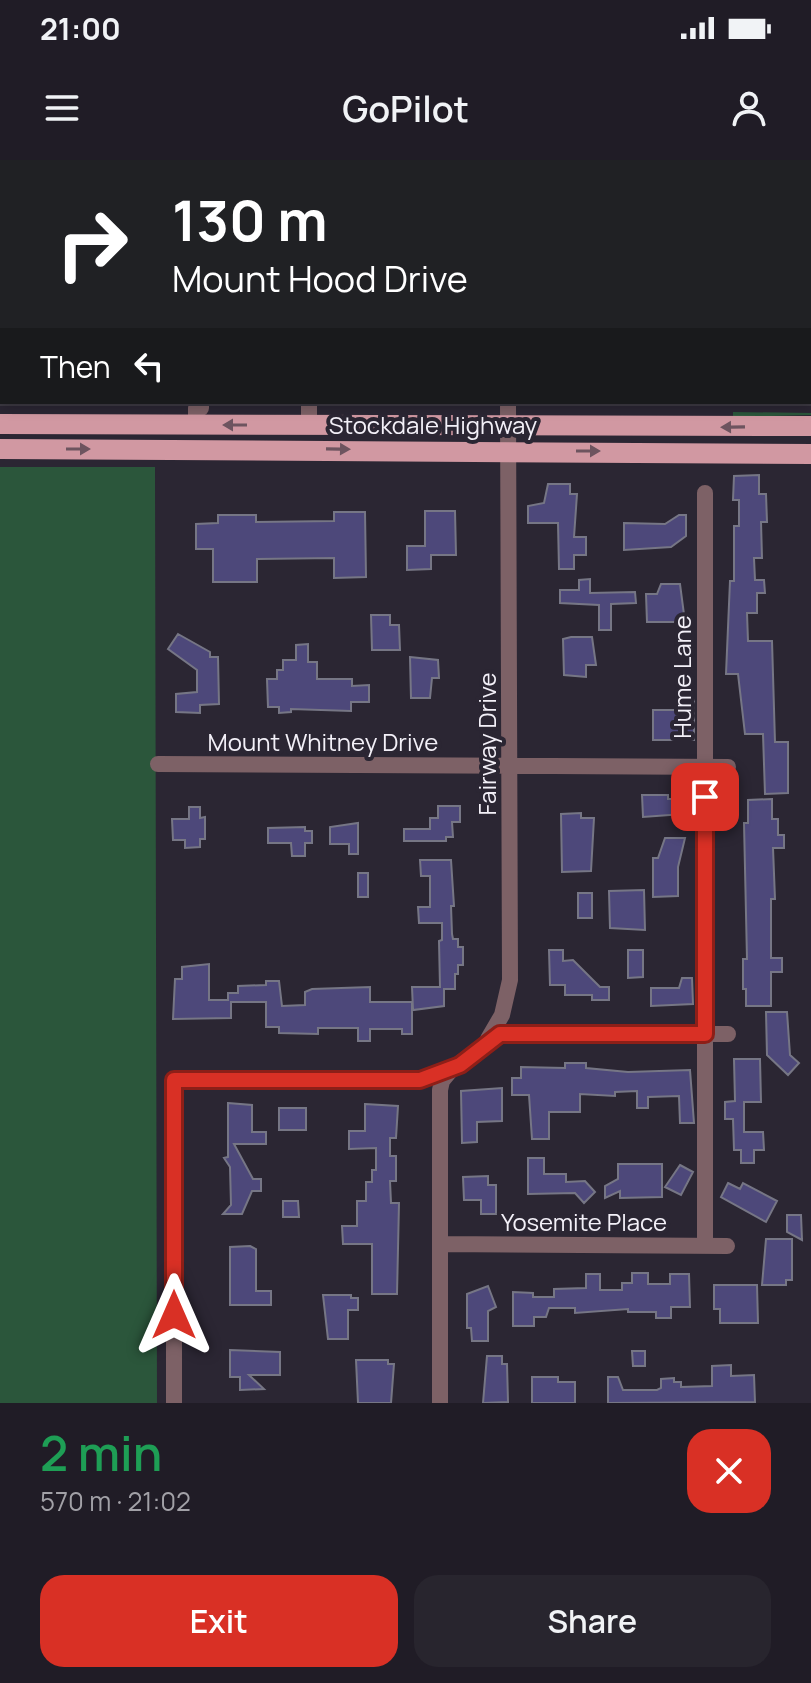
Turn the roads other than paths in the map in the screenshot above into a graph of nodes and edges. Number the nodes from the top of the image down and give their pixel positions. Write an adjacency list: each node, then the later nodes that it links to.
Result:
1 (309, 404): 6 (street)
2 (508, 404): 8 (street, Fairway Drive)
3 (196, 409): 5 (main road, Stockdale Highway); 6 (main road, Stockdale Highway, one-way to 3)
4 (0, 424): 5 (main road, Stockdale Highway)
5 (49, 425): 9 (main road, Stockdale Highway)
6 (309, 425): 8 (main road, Stockdale Highway)
7 (811, 426): 8 (main road, Stockdale Highway, one-way to 8)
8 (510, 439): 9 (main road, Stockdale Highway, one-way to 8); 10 (main road, Stockdale Highway, one-way to 10); 13 (street, Fairway Drive)
9 (3, 449)
10 (811, 454)
11 (705, 493): 14 (street, Hume Lane)
12 (158, 764): 13 (street, Mount Whitney Drive)
13 (510, 766): 14 (street, Mount Whitney Drive); 18 (street, Fairway Drive)
14 (705, 767): 15 (street, Mount Whitney Drive); 16 (street, Hume Lane)
15 (728, 767)
16 (705, 1034): 17 (street); 18 (street); 21 (street, Hume Lane)
17 (728, 1034)
18 (484, 1043): 19 (street)
19 (453, 1068): 20 (street); 23 (street)
20 (440, 1244): 21 (street, Yosemite Place); 24 (street)
21 (705, 1246): 22 (street, Yosemite Place)
22 (727, 1246)
23 (174, 1403)
24 (440, 1403)

